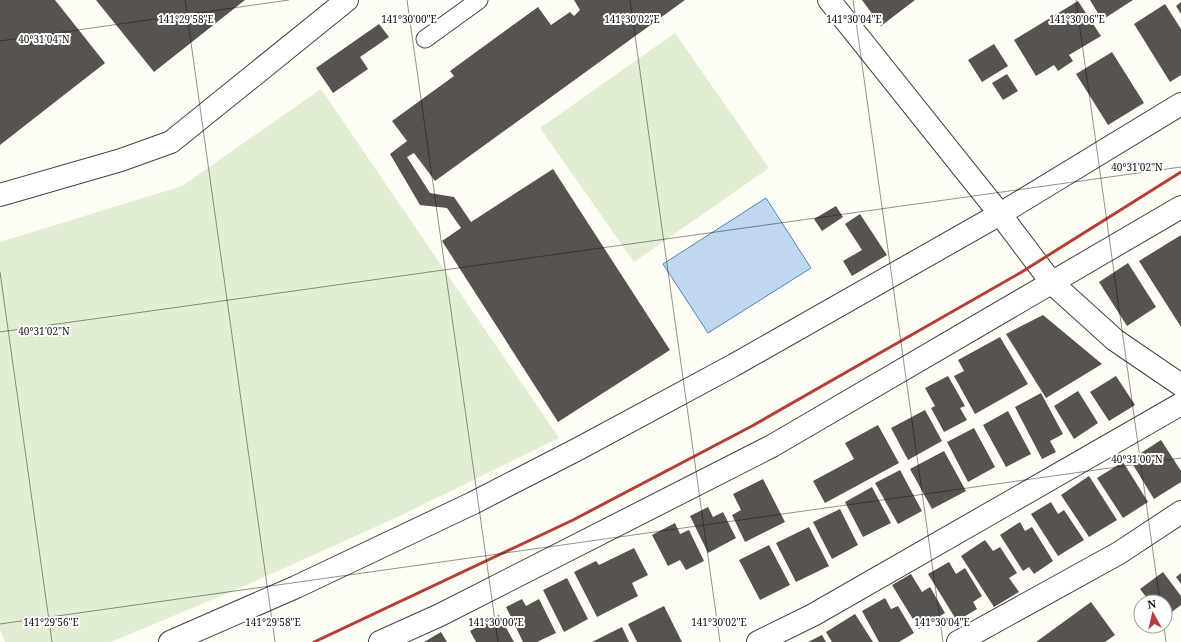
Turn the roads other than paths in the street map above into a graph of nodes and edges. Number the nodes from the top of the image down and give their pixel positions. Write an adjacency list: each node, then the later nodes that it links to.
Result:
1 (347, 0): 6 (street)
2 (478, 0): 4 (lane)
3 (829, 0): 8 (street)
4 (425, 39)
5 (1181, 104): 8 (street)
6 (0, 195)
7 (1181, 207): 9 (street)
8 (1000, 214): 9 (street); 13 (street)
9 (1052, 283): 10 (street); 14 (street)
10 (1181, 386)
11 (1181, 404): 15 (street)
12 (1181, 512): 16 (street)
13 (170, 642)
14 (380, 642)
15 (758, 642)
16 (958, 642)

